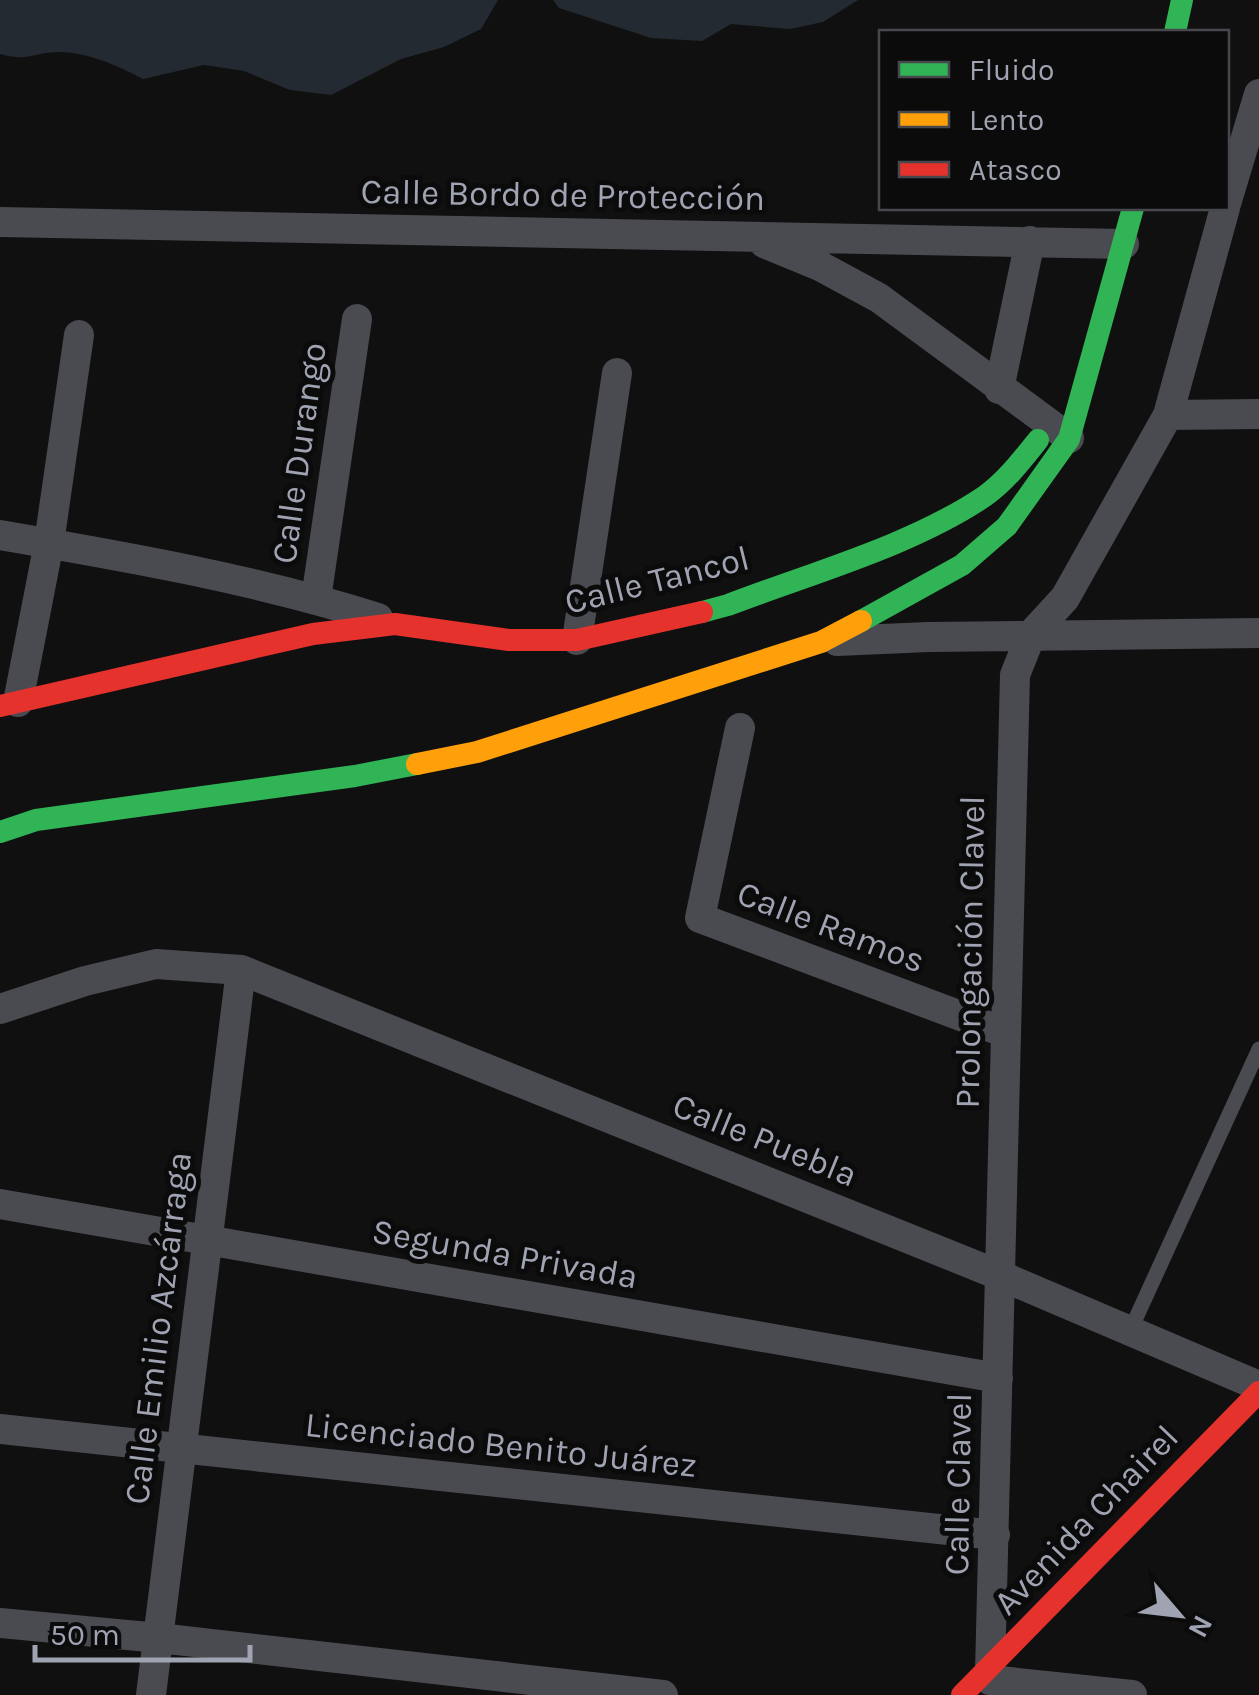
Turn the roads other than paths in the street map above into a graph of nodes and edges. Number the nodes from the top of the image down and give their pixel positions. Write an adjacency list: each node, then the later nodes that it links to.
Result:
1 (1182, 0): 2 (main road)
2 (1175, 30)
3 (1258, 94): 4 (street)
4 (1229, 196)
5 (1132, 210): 10 (main road)
6 (1225, 210): 15 (street)
7 (0, 222): 8 (street, Calle Bordo de Protección)
8 (747, 236): 9 (street, Calle Bordo de Protección); 14 (street)
9 (1030, 241): 10 (street, Calle Bordo de Protección); 14 (street)
10 (1124, 244): 17 (main road)
11 (357, 318): 20 (street, Calle Durango)
12 (79, 336): 19 (street)
13 (617, 373): 24 (street)
14 (999, 389): 17 (street)
15 (1168, 414): 16 (street); 23 (street)
16 (1259, 414)
17 (1059, 432): 24 (main road, Calle Tancol); 25 (main road)
18 (0, 535): 19 (street)
19 (49, 544): 20 (street); 26 (street)
20 (316, 599): 21 (street)
21 (396, 624): 24 (main road, Calle Tancol); 26 (main road, Calle Tancol)
22 (1259, 633): 23 (street)
23 (1031, 635): 25 (street); 31 (street, Prolongación Clavel)
24 (578, 640)
25 (821, 642): 28 (main road)
26 (9, 704)
27 (740, 728): 31 (street, Calle Ramos)
28 (0, 832)
29 (241, 970): 30 (street, Calle Puebla); 34 (street, Calle Emilio Azcárraga); 35 (street, Calle Puebla)
30 (0, 1009)
31 (1006, 1033): 35 (street, Prolongación Clavel)
32 (1259, 1048): 36 (lane)
33 (0, 1204): 34 (street, Segunda Privada)
34 (207, 1240): 37 (street, Segunda Privada); 40 (street, Calle Emilio Azcárraga)
35 (1000, 1274): 36 (street, Calle Puebla); 37 (street, Calle Clavel)
36 (1130, 1330): 38 (street, Calle Puebla)
37 (998, 1378): 41 (street, Calle Clavel)
38 (1259, 1389): 44 (main road, Avenida Chairel)
39 (0, 1428): 40 (street, Licenciado Benito Juárez)
40 (180, 1449): 41 (street, Licenciado Benito Juárez); 43 (street, Calle Emilio Azcárraga)
41 (995, 1534): 44 (street, Calle Clavel)
42 (0, 1623): 43 (street)
43 (158, 1638): 45 (street, Calle Emilio Azcárraga); 46 (street)
44 (990, 1681): 47 (main road, Avenida Chairel); 48 (street)
45 (151, 1695)
46 (662, 1695)
47 (962, 1695)
48 (1132, 1695)

